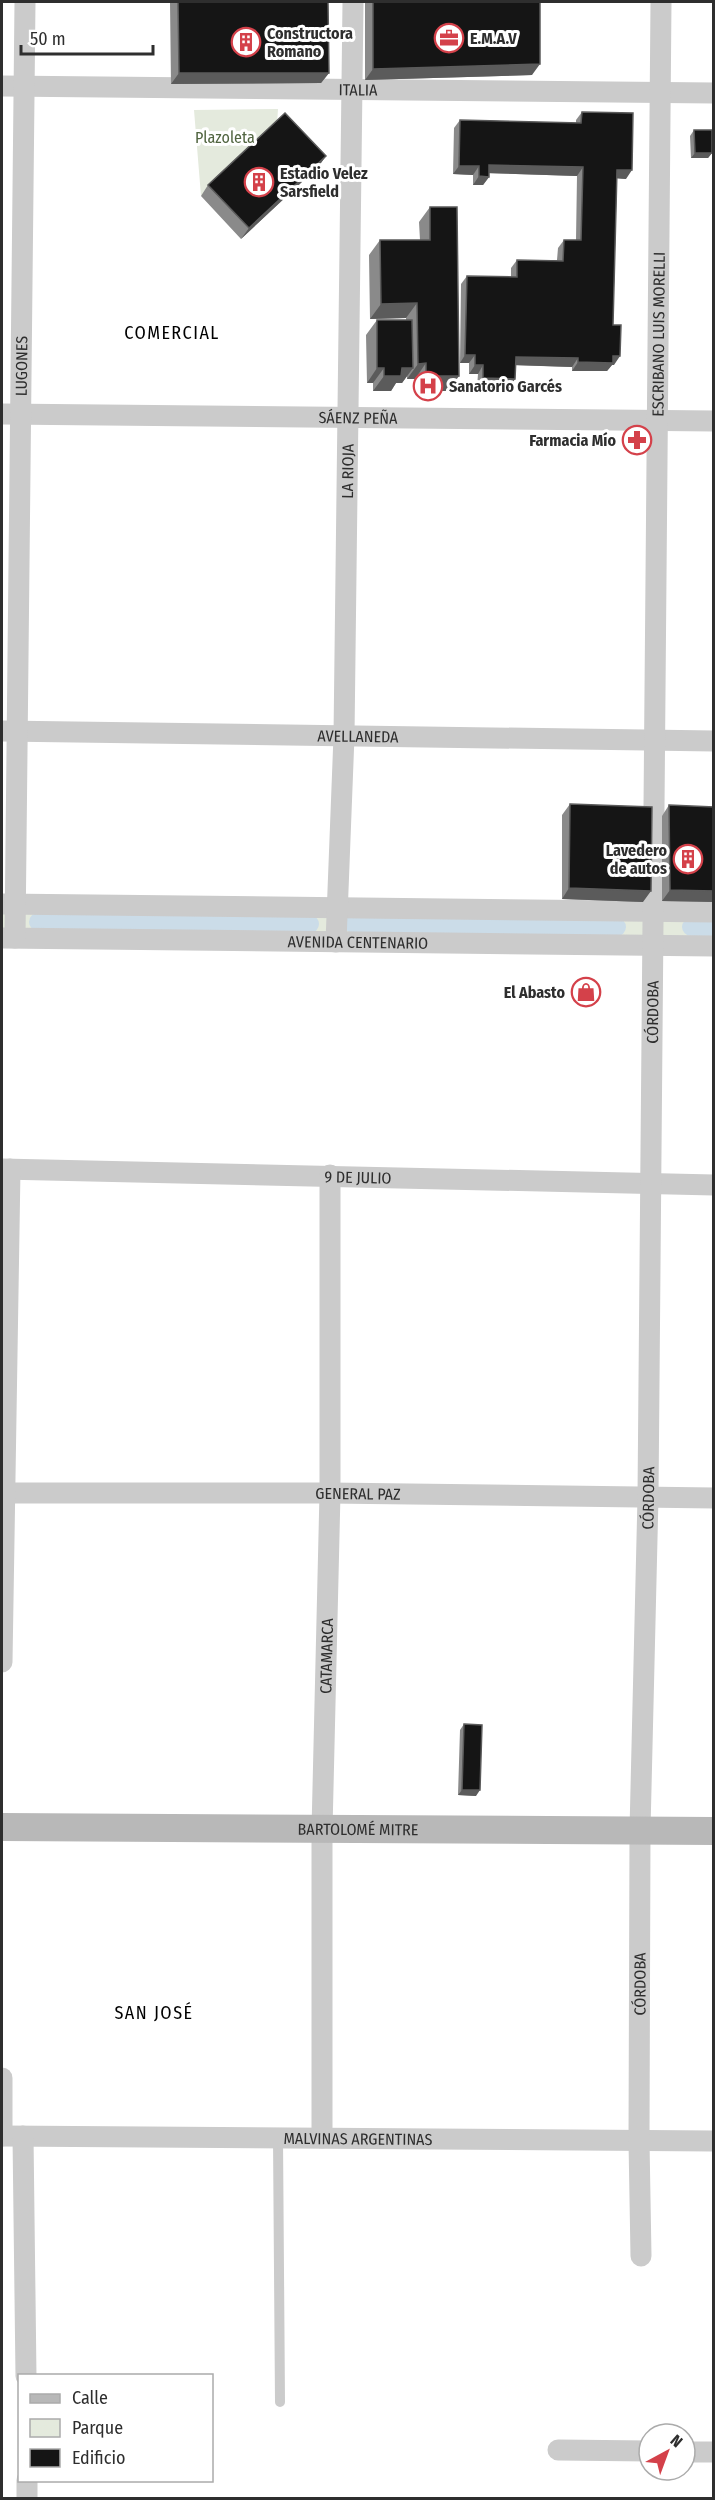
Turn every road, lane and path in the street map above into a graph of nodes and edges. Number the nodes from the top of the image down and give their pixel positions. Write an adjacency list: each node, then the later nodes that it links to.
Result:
1 (25, 2): 5 (street, LUGONES)
2 (352, 2): 6 (street, LA RIOJA)
3 (661, 2): 7 (street, ESCRIBANO LUIS MORELLI)
4 (2, 86): 5 (street, ITALIA)
5 (24, 86): 6 (street, ITALIA); 9 (street, LUGONES)
6 (351, 89): 7 (street, ITALIA); 10 (street, LA RIOJA)
7 (661, 93): 8 (street, ITALIA); 11 (street, ESCRIBANO LUIS MORELLI)
8 (714, 93)
9 (11, 414): 10 (street, SÁENZ PEÑA); 13 (street, LUGONES)
10 (348, 418): 11 (street, SÁENZ PEÑA); 14 (street, LA RIOJA)
11 (659, 421): 12 (street, SÁENZ PEÑA); 15 (street, ESCRIBANO LUIS MORELLI)
12 (714, 421)
13 (10, 731): 14 (street, AVELLANEDA); 17 (street, LUGONES)
14 (344, 736): 15 (street, AVELLANEDA); 18 (street, LA RIOJA)
15 (656, 740): 16 (street, AVELLANEDA); 19 (street, CÓRDOBA)
16 (714, 741)
17 (9, 904): 18 (street, AVENIDA CENTENARIO); 21 (street, LUGONES)
18 (338, 908): 19 (street, AVENIDA CENTENARIO); 22 (street, LA RIOJA)
19 (654, 911): 20 (street, AVENIDA CENTENARIO); 23 (street, CÓRDOBA)
20 (714, 912)
21 (8, 938): 22 (street, AVENIDA CENTENARIO)
22 (336, 942): 23 (street, AVENIDA CENTENARIO)
23 (654, 945): 24 (street, AVENIDA CENTENARIO); 27 (street, CÓRDOBA)
24 (714, 946)
25 (6, 1169): 26 (street, 9 DE JULIO); 29 (street)
26 (330, 1175): 27 (street, 9 DE JULIO); 30 (street, CATAMARCA)
27 (651, 1185): 28 (street, 9 DE JULIO); 31 (street, CÓRDOBA)
28 (714, 1185)
29 (3, 1493): 30 (street, GENERAL PAZ); 33 (street)
30 (330, 1493): 31 (street, GENERAL PAZ); 35 (street, CATAMARCA)
31 (648, 1497): 32 (street, GENERAL PAZ); 36 (street, CÓRDOBA)
32 (714, 1498)
33 (2, 1662)
34 (2, 1827): 35 (main road, BARTOLOMÉ MITRE)
35 (322, 1830): 36 (main road, BARTOLOMÉ MITRE); 41 (street, CATAMARCA)
36 (640, 1830): 37 (main road, BARTOLOMÉ MITRE); 42 (street, CÓRDOBA)
37 (714, 1831)
38 (2, 2078): 39 (street)
39 (9, 2136): 40 (street, MALVINAS ARGENTINAS); 45 (street)
40 (278, 2138): 41 (street, MALVINAS ARGENTINAS); 46 (lane)
41 (322, 2138): 42 (street, MALVINAS ARGENTINAS)
42 (639, 2141): 43 (street, MALVINAS ARGENTINAS); 44 (street, CÓRDOBA)
43 (714, 2141)
44 (641, 2256)
45 (26, 2374)
46 (280, 2402)
47 (558, 2450): 48 (street)
48 (637, 2451)
49 (697, 2452): 50 (street)
50 (714, 2452)
51 (27, 2482): 52 (street)
52 (27, 2499)

